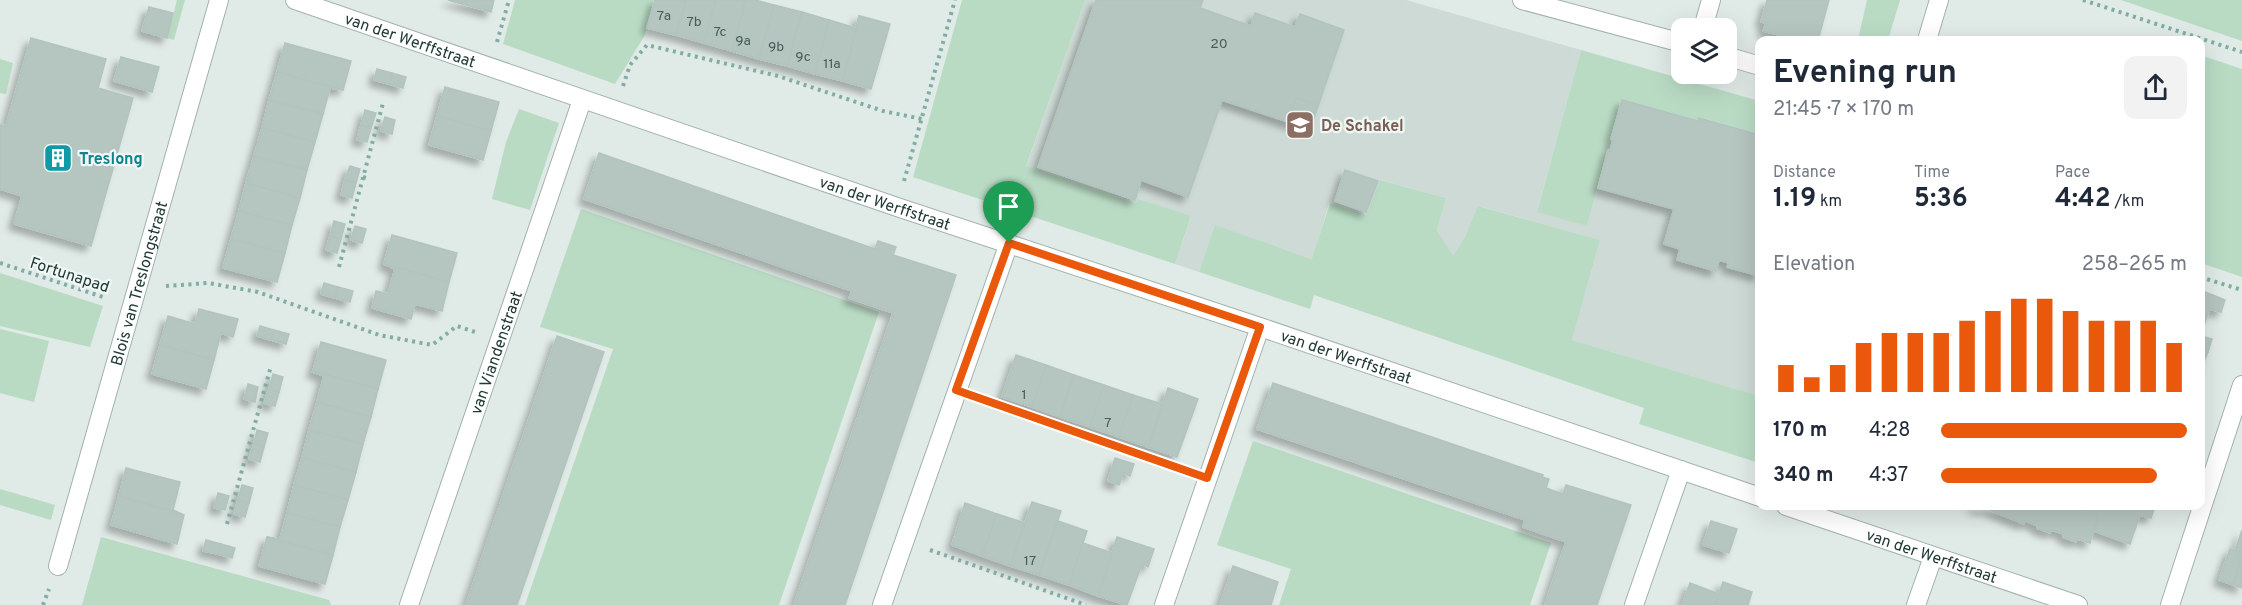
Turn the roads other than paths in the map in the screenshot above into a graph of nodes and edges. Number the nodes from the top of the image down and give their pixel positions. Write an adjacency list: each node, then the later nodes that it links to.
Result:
1 (219, 0): 21 (street, Blois van Treslongstraat)
2 (295, 0): 11 (street, van der Werffstraat)
3 (1522, 0): 8 (street)
4 (1711, 0): 6 (street)
5 (1940, 0): 7 (street)
6 (1706, 18)
7 (1929, 36)
8 (1671, 40)
9 (1737, 59): 10 (street)
10 (1755, 65)
11 (582, 100): 12 (street, van der Werffstraat); 22 (street, van Viandenstraat)
12 (1009, 243): 13 (street, van der Werffstraat); 23 (street)
13 (1260, 327): 15 (street, van der Werffstraat); 24 (street)
14 (2242, 385): 17 (street)
15 (1681, 470): 16 (street, van der Werffstraat); 25 (street)
16 (1755, 495)
17 (2205, 498)
18 (1801, 510): 20 (street, van der Werffstraat)
19 (2201, 510): 28 (street)
20 (1933, 557): 26 (street); 27 (street, van der Werffstraat)
21 (58, 566)
22 (409, 605)
23 (882, 605)
24 (1164, 605)
25 (1634, 605)
26 (1916, 605)
27 (2078, 605)
28 (2170, 605)

